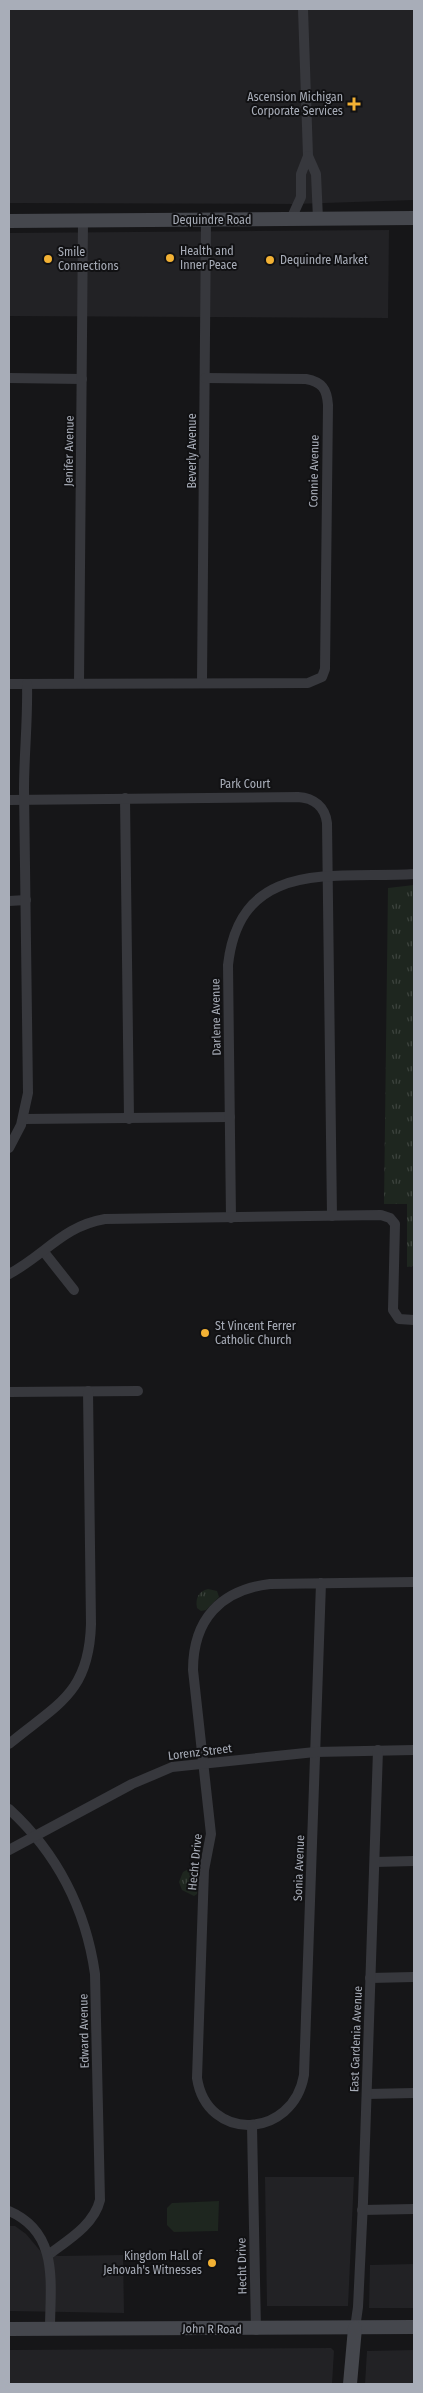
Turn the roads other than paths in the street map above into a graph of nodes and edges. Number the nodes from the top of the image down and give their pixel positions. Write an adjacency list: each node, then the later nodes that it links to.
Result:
1 (302, 9): 2 (street)
2 (308, 156): 4 (street); 5 (street)
3 (414, 218): 5 (main road, Dequindre Road)
4 (291, 219): 5 (main road, Dequindre Road); 6 (main road, Dequindre Road)
5 (318, 219)
6 (206, 220): 8 (main road, Dequindre Road); 10 (street, Beverly Avenue)
7 (9, 221): 8 (main road, Dequindre Road)
8 (83, 221): 11 (street, Jenifer Avenue)
9 (9, 378): 11 (street)
10 (206, 378): 12 (street, Beverly Avenue); 12 (street, Connie Avenue)
11 (82, 379): 13 (street, Jenifer Avenue)
12 (202, 682): 13 (street)
13 (79, 683): 15 (street)
14 (9, 684): 15 (street)
15 (27, 684): 18 (street)
16 (125, 798): 18 (street, Park Court); 20 (street, Park Court); 25 (street)
17 (9, 800): 18 (street, Park Court)
18 (25, 800): 22 (street)
19 (414, 874): 20 (street)
20 (327, 876): 23 (street, Darlene Avenue); 27 (street)
21 (9, 900): 22 (street)
22 (26, 900): 24 (street)
23 (230, 1117): 25 (street); 28 (street, Darlene Avenue)
24 (24, 1119): 25 (street); 26 (street)
25 (129, 1119)
26 (9, 1148)
27 (332, 1216): 28 (street); 32 (street)
28 (231, 1218): 29 (street)
29 (44, 1252): 30 (street); 31 (street)
30 (9, 1274)
31 (74, 1290)
32 (414, 1320)
33 (88, 1391): 34 (street); 35 (street); 38 (street)
34 (138, 1391)
35 (9, 1392)
36 (414, 1582): 37 (street, Hecht Drive)
37 (321, 1583): 41 (street, Sonia Avenue); 42 (street, Hecht Drive)
38 (9, 1744)
39 (378, 1750): 40 (street, Lorenz Street); 41 (street, Lorenz Street); 47 (street, East Gardenia Avenue)
40 (414, 1750)
41 (315, 1752): 42 (street, Lorenz Street); 52 (street, Sonia Avenue)
42 (204, 1763): 44 (street, Lorenz Street); 52 (street, Hecht Drive)
43 (9, 1809): 44 (street, Edward Avenue)
44 (35, 1836): 45 (street, Lorenz Street); 56 (street, Edward Avenue)
45 (9, 1850)
46 (414, 1861): 47 (street)
47 (375, 1862): 49 (street, East Gardenia Avenue)
48 (414, 1977): 49 (street)
49 (370, 1978): 51 (street, East Gardenia Avenue)
50 (414, 2093): 51 (street)
51 (366, 2094): 54 (street, East Gardenia Avenue)
52 (252, 2126): 61 (street, Hecht Drive)
53 (414, 2209): 54 (street)
54 (362, 2210): 57 (street, East Gardenia Avenue)
55 (9, 2211): 56 (street)
56 (48, 2255): 60 (street)
57 (355, 2328): 58 (main road, John R Road); 61 (main road, John R Road); 62 (main road)
58 (414, 2328)
59 (9, 2329): 60 (main road, John R Road)
60 (50, 2329): 61 (main road, John R Road)
61 (256, 2330)
62 (350, 2384)

